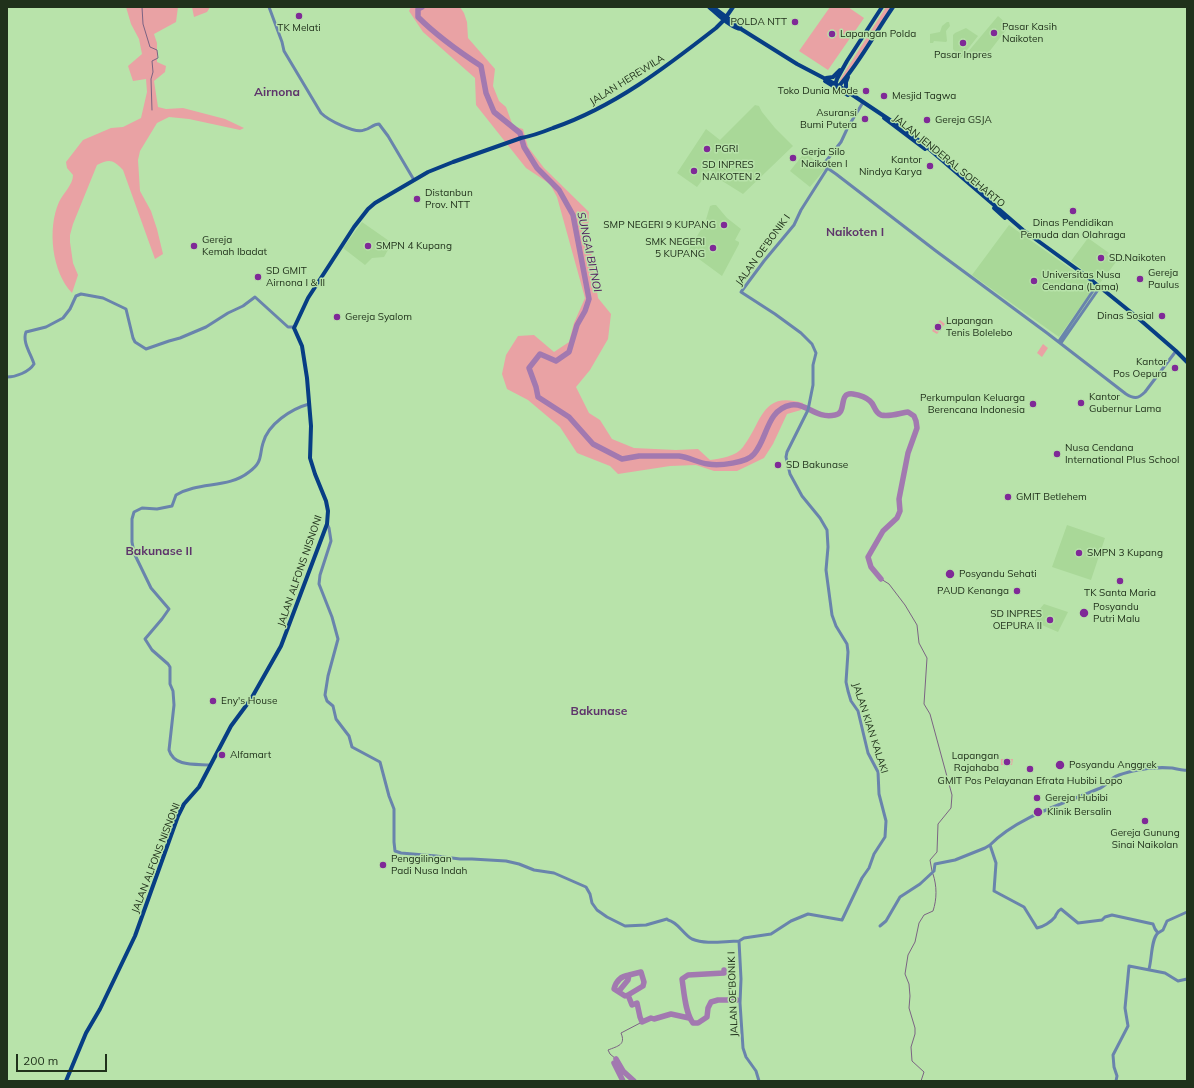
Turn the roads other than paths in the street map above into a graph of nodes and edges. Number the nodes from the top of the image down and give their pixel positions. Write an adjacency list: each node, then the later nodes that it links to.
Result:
1 (269, 7): 15 (street)
2 (709, 7): 7 (main road)
3 (713, 7): 7 (main road)
4 (733, 7): 7 (main road, JALAN HEREWILA)
5 (882, 7): 8 (main road)
6 (892, 7): 9 (main road)
7 (725, 18): 10 (main road, JALAN JENDERAL SOEHARTO); 15 (main road, JALAN HEREWILA)
8 (847, 61): 10 (main road); 11 (main road)
9 (854, 66): 11 (main road); 12 (main road)
10 (824, 80): 11 (main road, JALAN JENDERAL SOEHARTO); 12 (main road, JALAN JENDERAL SOEHARTO)
11 (836, 85): 12 (main road, JALAN JENDERAL SOEHARTO)
12 (844, 91): 13 (main road, JALAN JENDERAL SOEHARTO); 16 (main road, JALAN JENDERAL SOEHARTO)
13 (862, 104): 14 (street); 16 (main road, JALAN JENDERAL SOEHARTO)
14 (827, 169): 19 (street); 24 (street, JALAN OE'BONIK I)
15 (414, 180): 18 (main road)
16 (965, 182): 17 (main road, JALAN JENDERAL SOEHARTO)
17 (1099, 286): 19 (street); 20 (main road, JALAN JENDERAL SOEHARTO)
18 (294, 327): 22 (street); 23 (main road, JALAN ALFONS NISNONI)
19 (1060, 342): 20 (street)
20 (1176, 351): 21 (main road, JALAN JENDERAL SOEHARTO)
21 (1187, 362)
22 (7, 377)
23 (309, 404): 25 (main road, JALAN ALFONS NISNONI); 26 (street)
24 (790, 474): 30 (street, JALAN KIAN KALAKI)
25 (327, 524): 26 (main road, JALAN ALFONS NISNONI); 33 (street)
26 (210, 764): 36 (main road, JALAN ALFONS NISNONI)
27 (1186, 770): 28 (street)
28 (990, 845): 31 (street); 32 (street)
29 (1187, 912): 32 (street)
30 (842, 920): 33 (street, JALAN OE'BONIK I)
31 (880, 926)
32 (1158, 933): 34 (street)
33 (739, 941): 37 (street, JALAN OE'BONIK I)
34 (1149, 969): 35 (street); 38 (street)
35 (1187, 979)
36 (66, 1081)
37 (759, 1081)
38 (1116, 1081)

